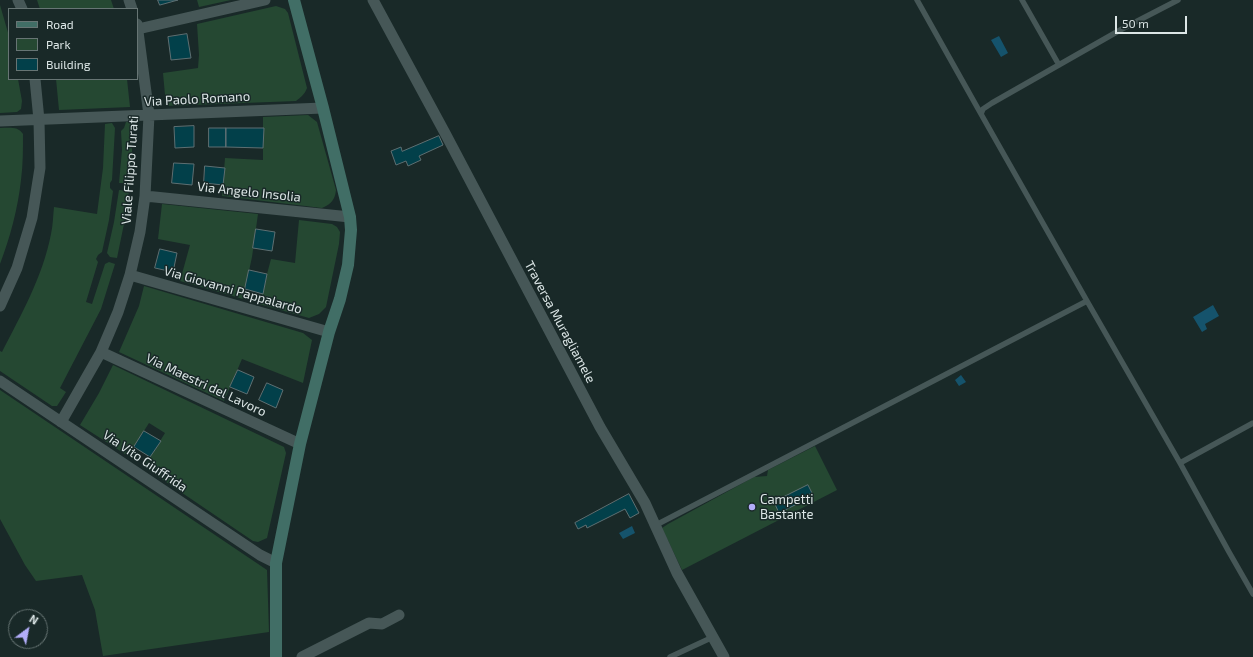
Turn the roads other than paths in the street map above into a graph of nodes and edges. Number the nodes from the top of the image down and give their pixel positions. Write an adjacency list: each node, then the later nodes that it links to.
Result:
1 (265, 0): 7 (street)
2 (294, 0): 10 (main road)
3 (373, 0): 27 (street, Traversa Muragliamele)
4 (917, 0): 11 (lane)
5 (1022, 0): 8 (lane)
6 (1178, 0): 8 (lane)
7 (138, 26): 12 (street, Viale Filippo Turati)
8 (1059, 65): 11 (lane)
9 (36, 80): 13 (street)
10 (323, 108): 12 (street, Via Paolo Romano); 16 (main road)
11 (981, 114): 18 (lane)
12 (149, 115): 13 (street, Via Paolo Romano); 15 (street, Viale Filippo Turati)
13 (39, 120): 14 (street, Via Paolo Romano); 19 (street)
14 (0, 122)
15 (145, 196): 16 (street, Via Angelo Insolia); 17 (street, Viale Filippo Turati)
16 (350, 217): 20 (main road)
17 (130, 275): 20 (street, Via Giovanni Pappalardo); 21 (street, Viale Filippo Turati)
18 (1087, 301): 26 (lane); 27 (lane)
19 (0, 306)
20 (329, 332): 25 (main road)
21 (101, 352): 23 (street, Viale Filippo Turati); 25 (street, Via Maestri del Lavoro)
22 (0, 381): 23 (street, Via Vito Giuffrida)
23 (61, 422): 28 (street, Via Vito Giuffrida)
24 (1253, 423): 26 (lane)
25 (300, 444): 28 (main road)
26 (1180, 463): 29 (lane)
27 (656, 525): 31 (street, Traversa Muragliamele)
28 (276, 563): 32 (main road)
29 (1253, 594)
30 (398, 615): 33 (street)
31 (713, 637): 34 (lane); 35 (street, Traversa Muragliamele)
32 (276, 657)
33 (302, 657)
34 (670, 657)
35 (724, 657)

